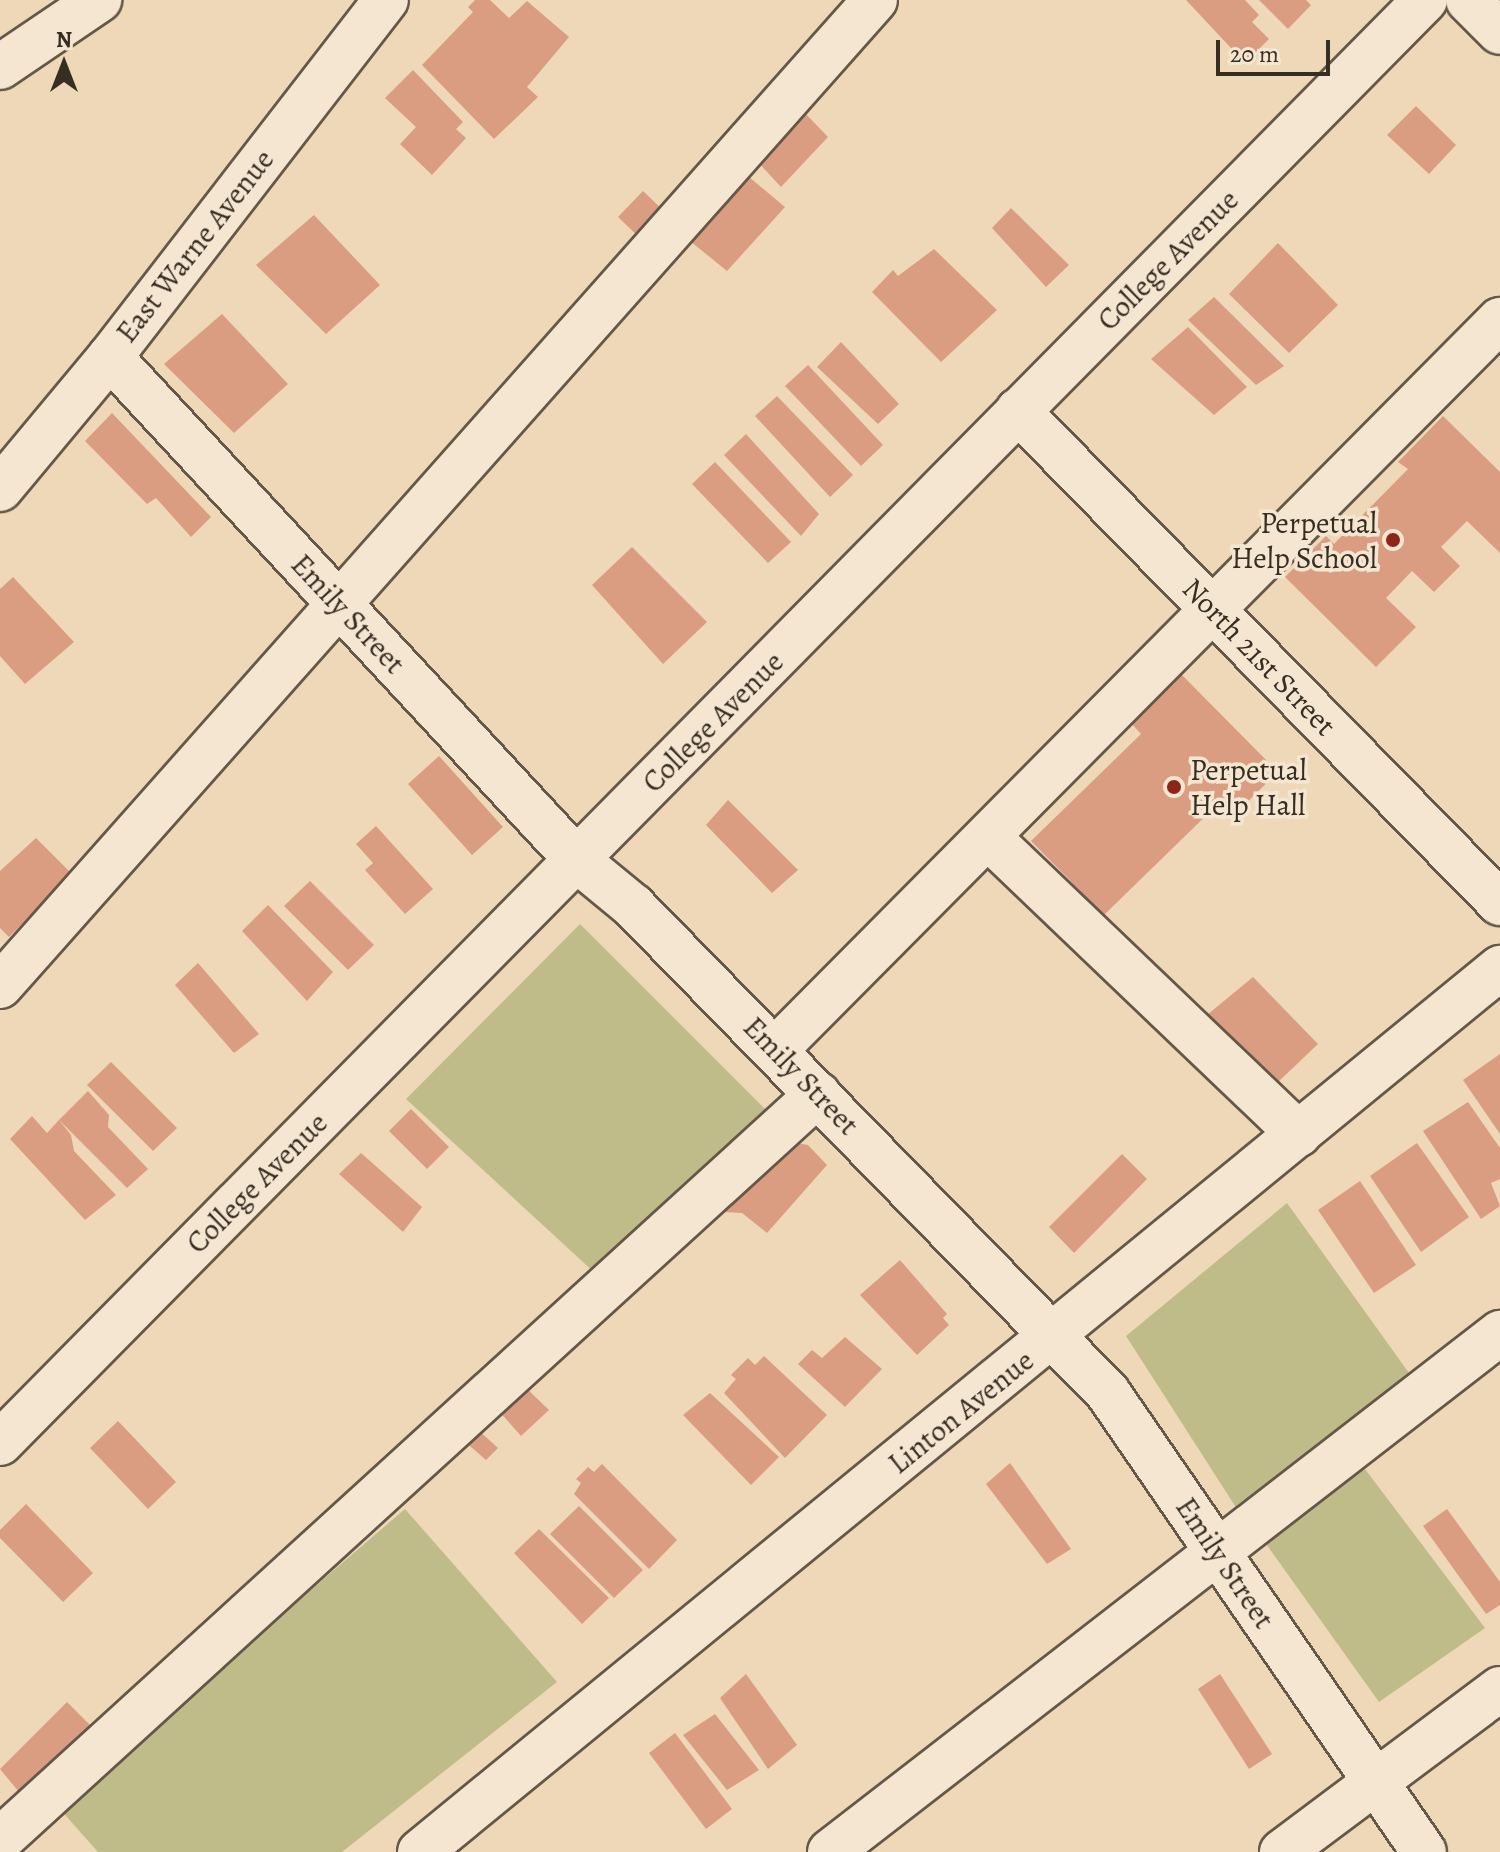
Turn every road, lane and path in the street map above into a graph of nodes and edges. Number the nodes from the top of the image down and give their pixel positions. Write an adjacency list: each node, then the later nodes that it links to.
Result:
1 (99, 0): 7 (street)
2 (386, 0): 9 (street, East Warne Avenue)
3 (875, 0): 12 (street)
4 (1425, 0): 10 (street, College Avenue)
5 (1468, 0): 6 (street)
6 (1500, 32)
7 (0, 67)
8 (1500, 320): 13 (street)
9 (110, 357): 11 (street, East Warne Avenue); 12 (street, Emily Street)
10 (1018, 411): 13 (street, North 21st Street); 15 (street, College Avenue)
11 (0, 489)
12 (338, 603): 15 (street, Emily Street); 18 (street)
13 (1214, 611): 14 (street); 16 (street, North 21st Street)
14 (988, 837): 19 (street); 21 (street)
15 (577, 860): 19 (street, Emily Street); 24 (street, College Avenue)
16 (1500, 903)
17 (1500, 968): 21 (street, Linton Avenue)
18 (0, 986)
19 (775, 1050): 20 (street, Emily Street)
20 (818, 1094): 23 (street, Emily Street); 29 (street)
21 (1299, 1134): 23 (street, Linton Avenue)
22 (1500, 1333): 25 (street)
23 (1055, 1335): 25 (street, Emily Street); 28 (street, Linton Avenue)
24 (0, 1443)
25 (1217, 1552): 27 (street, Emily Street); 31 (street)
26 (1500, 1689): 27 (street)
27 (1376, 1783): 32 (street); 33 (street, Emily Street)
28 (464, 1838): 30 (street, Linton Avenue)
29 (0, 1840)
30 (420, 1852)
31 (830, 1852)
32 (1282, 1852)
33 (1424, 1852)

